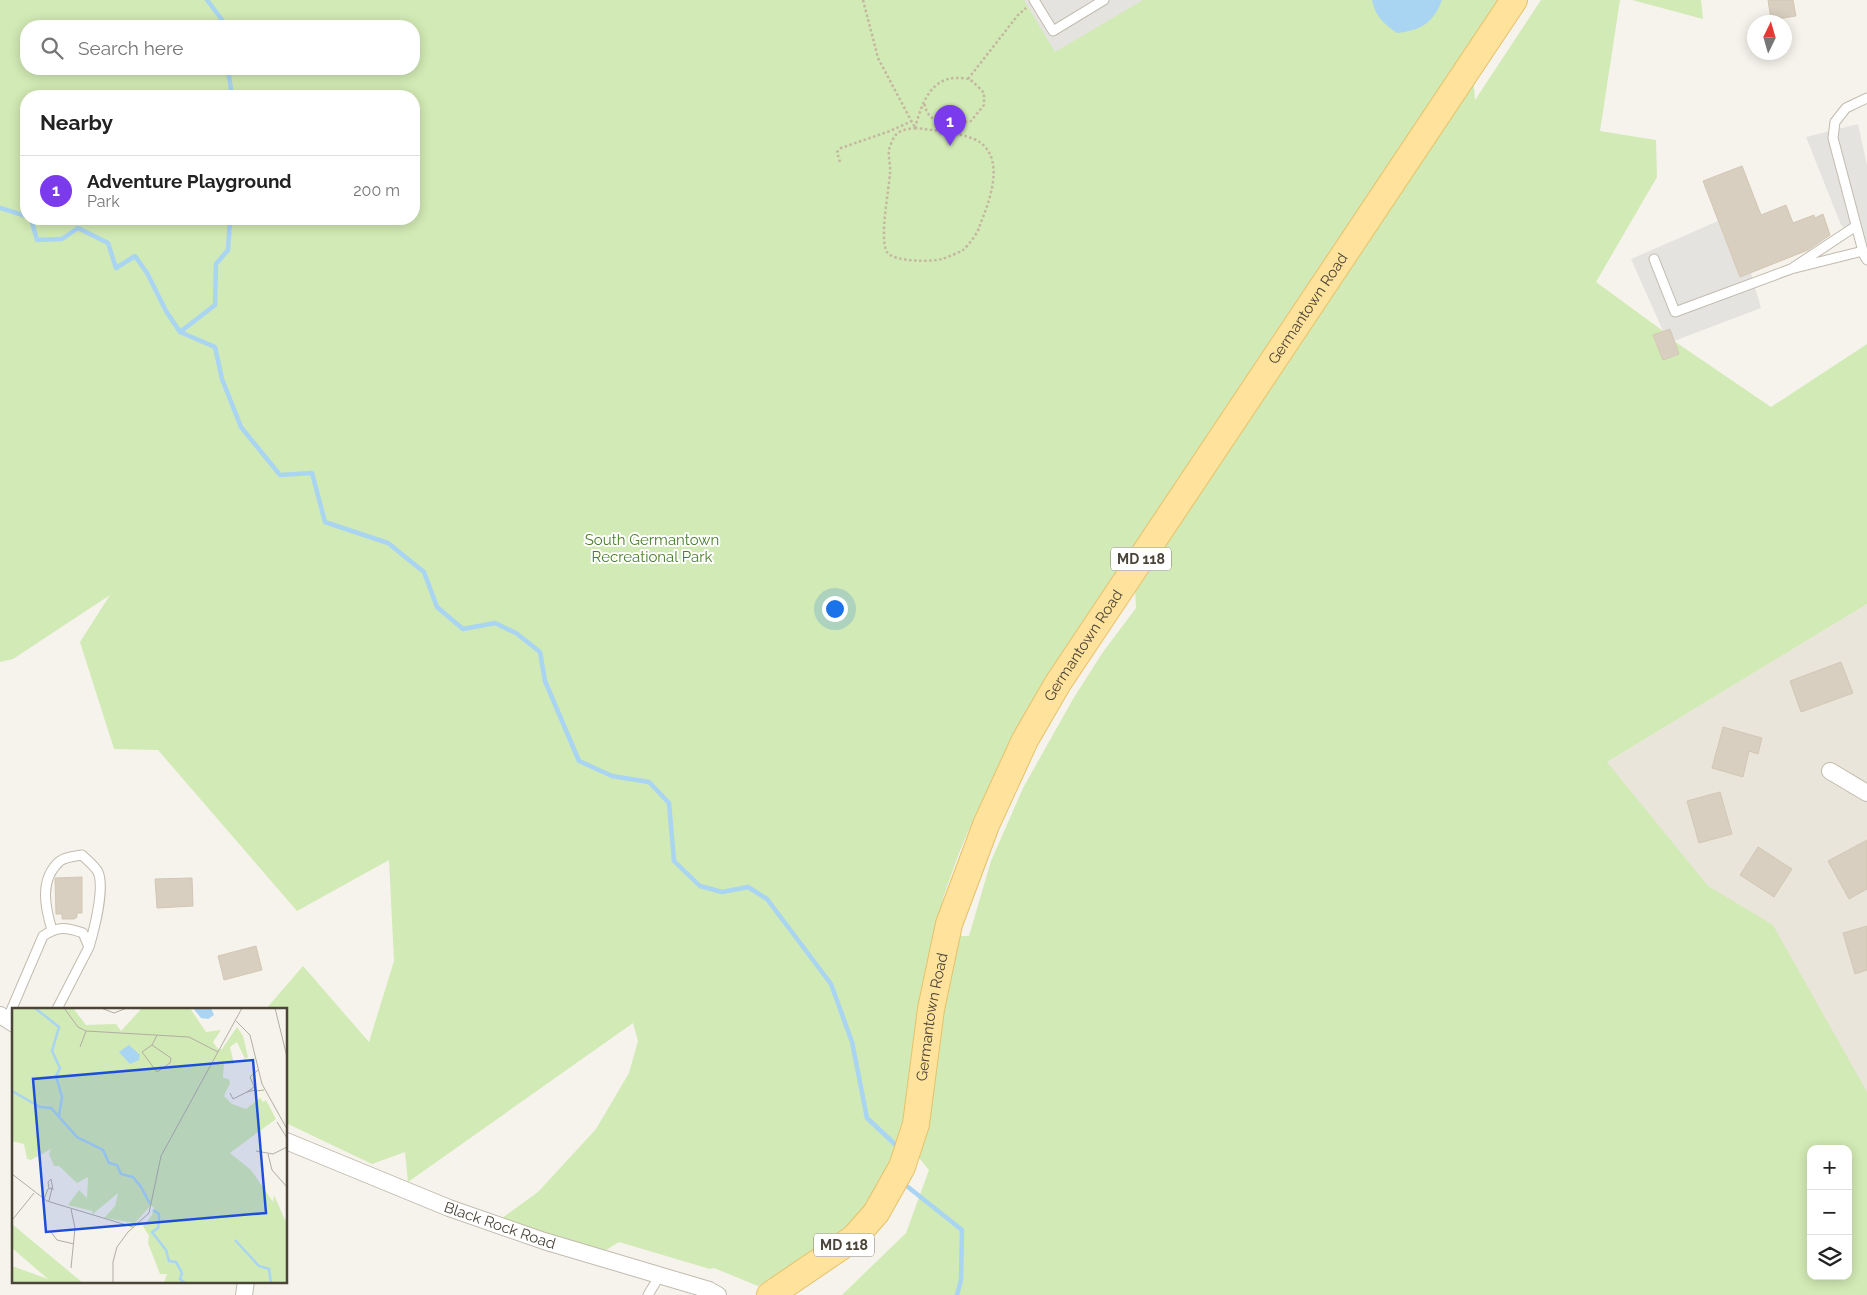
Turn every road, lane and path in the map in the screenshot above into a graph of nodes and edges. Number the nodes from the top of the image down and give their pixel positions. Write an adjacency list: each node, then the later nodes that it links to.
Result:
1 (863, 0): 8 (path)
2 (1034, 0): 3 (lane); 5 (path)
3 (1104, 0)
4 (1514, 0): 29 (main road, Germantown Road / MD 118)
5 (968, 79): 7 (path); 7 (path)
6 (1867, 98): 11 (lane)
7 (924, 102): 9 (path)
8 (912, 121): 9 (path); 10 (path)
9 (915, 128): 9 (path)
10 (840, 162)
11 (1856, 226): 12 (lane); 14 (lane)
12 (1865, 255): 14 (lane)
13 (1654, 259): 14 (lane)
14 (1791, 268)
15 (1830, 771): 16 (street)
16 (1867, 793)
17 (52, 930): 18 (lane); 18 (lane); 20 (lane)
18 (89, 947): 21 (lane)
19 (12, 1008): 22 (lane)
20 (12, 1008)
21 (58, 1008)
22 (7, 1020)
23 (288, 1142): 24 (street, Black Rock Road)
24 (660, 1275): 27 (lane); 28 (street, Black Rock Road)
25 (246, 1282): 26 (street)
26 (244, 1295)
27 (648, 1295)
28 (718, 1295)
29 (770, 1295)

